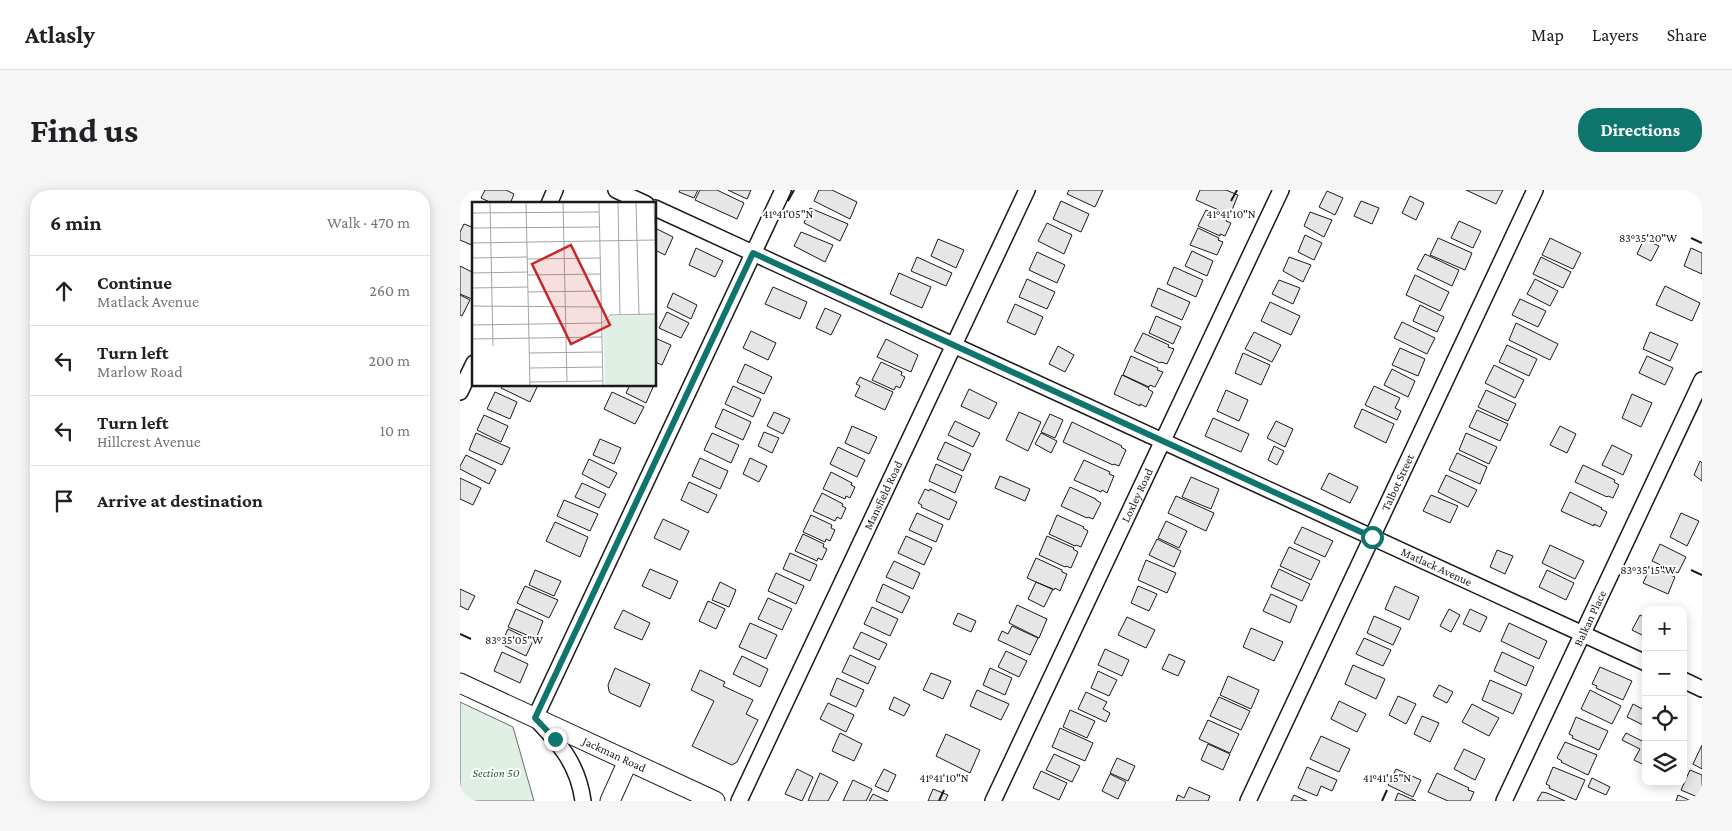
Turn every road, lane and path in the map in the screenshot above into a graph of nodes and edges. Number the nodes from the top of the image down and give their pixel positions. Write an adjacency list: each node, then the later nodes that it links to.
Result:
1 (555, 190): 7 (street)
2 (616, 190): 8 (street)
3 (783, 190): 10 (street)
4 (1027, 190): 11 (street, Mansfield Road)
5 (1281, 190): 15 (street, Loxley Road)
6 (1535, 190): 16 (street, Talbot Street)
7 (550, 202)
8 (642, 202)
9 (656, 208): 10 (street, Matlack Avenue)
10 (753, 253): 11 (street, Matlack Avenue); 22 (street)
11 (953, 345): 15 (street, Matlack Avenue); 27 (street, Mansfield Road)
12 (472, 367): 14 (street)
13 (1702, 380): 17 (street, Balkan Place)
14 (460, 392)
15 (1162, 441): 16 (street, Matlack Avenue); 28 (street, Loxley Road)
16 (1372, 537): 17 (street, Matlack Avenue); 29 (street, Talbot Street)
17 (1582, 634): 18 (street, Matlack Avenue); 30 (street, Balkan Place)
18 (1642, 661)
19 (1687, 682): 21 (street)
20 (460, 683): 22 (street, Jackman Road)
21 (1702, 689)
22 (535, 718): 23 (street, Jackman Road); 24 (street)
23 (628, 761): 25 (street); 26 (street, Jackman Road)
24 (583, 801)
25 (610, 801)
26 (715, 801)
27 (739, 801)
28 (993, 801)
29 (1248, 801)
30 (1504, 801)

